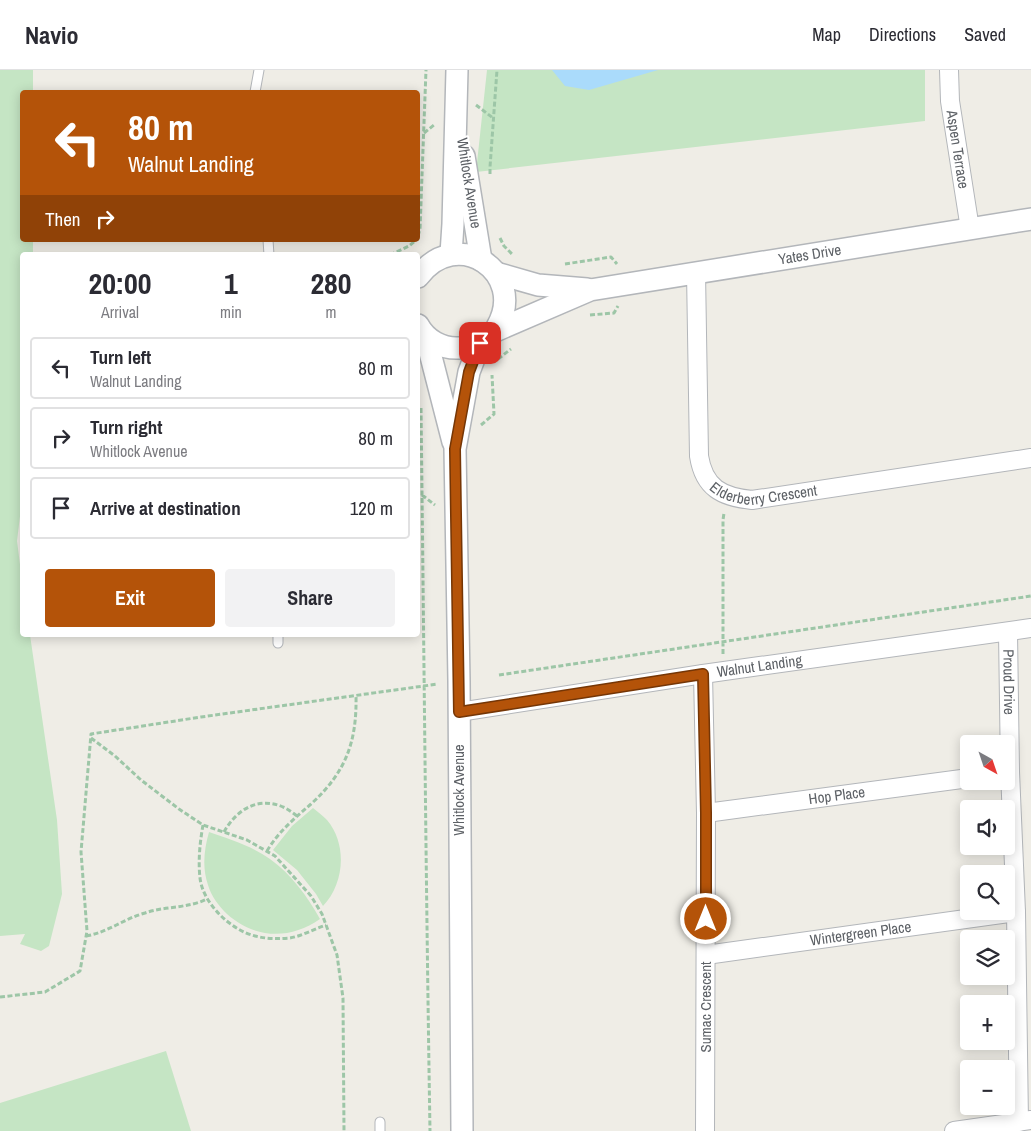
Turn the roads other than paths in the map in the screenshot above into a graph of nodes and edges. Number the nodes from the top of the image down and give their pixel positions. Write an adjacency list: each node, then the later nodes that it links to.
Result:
1 (259, 70): 4 (lane)
2 (457, 70): 5 (street, Whitlock Avenue)
3 (949, 70): 7 (street, Aspen Terrace)
4 (255, 90)
5 (456, 106): 8 (street, Whitlock Avenue); 9 (street, Whitlock Avenue)
6 (1031, 219): 7 (street, Yates Drive)
7 (970, 229): 11 (street, Yates Drive)
8 (451, 254): 9 (street, Yates Drive); 10 (street)
9 (488, 267): 12 (street, Yates Drive); 14 (street, Whitlock Avenue)
10 (421, 270)
11 (696, 272): 12 (street, Yates Drive); 16 (street, Elderberry Crescent)
12 (590, 290): 14 (street, Yates Drive)
13 (422, 331): 14 (street, Yates Drive); 15 (street, Whitlock Avenue)
14 (487, 337): 15 (street, Whitlock Avenue)
15 (455, 449): 20 (street, Whitlock Avenue)
16 (1031, 458)
17 (1031, 628): 18 (street, Walnut Landing)
18 (1008, 632): 19 (street, Walnut Landing); 21 (street, Proud Drive)
19 (703, 674): 20 (street, Walnut Landing); 24 (street, Sumac Crescent)
20 (459, 712): 28 (street, Whitlock Avenue)
21 (1008, 735)
22 (960, 779): 24 (street, Hop Place)
23 (1009, 790): 25 (street, Proud Drive)
24 (706, 813): 26 (street, Sumac Crescent)
25 (1016, 912): 26 (street, Wintergreen Place); 27 (street, Proud Drive)
26 (706, 954): 29 (street, Sumac Crescent)
27 (1025, 1121): 30 (street)
28 (462, 1131)
29 (705, 1131)
30 (954, 1131)

